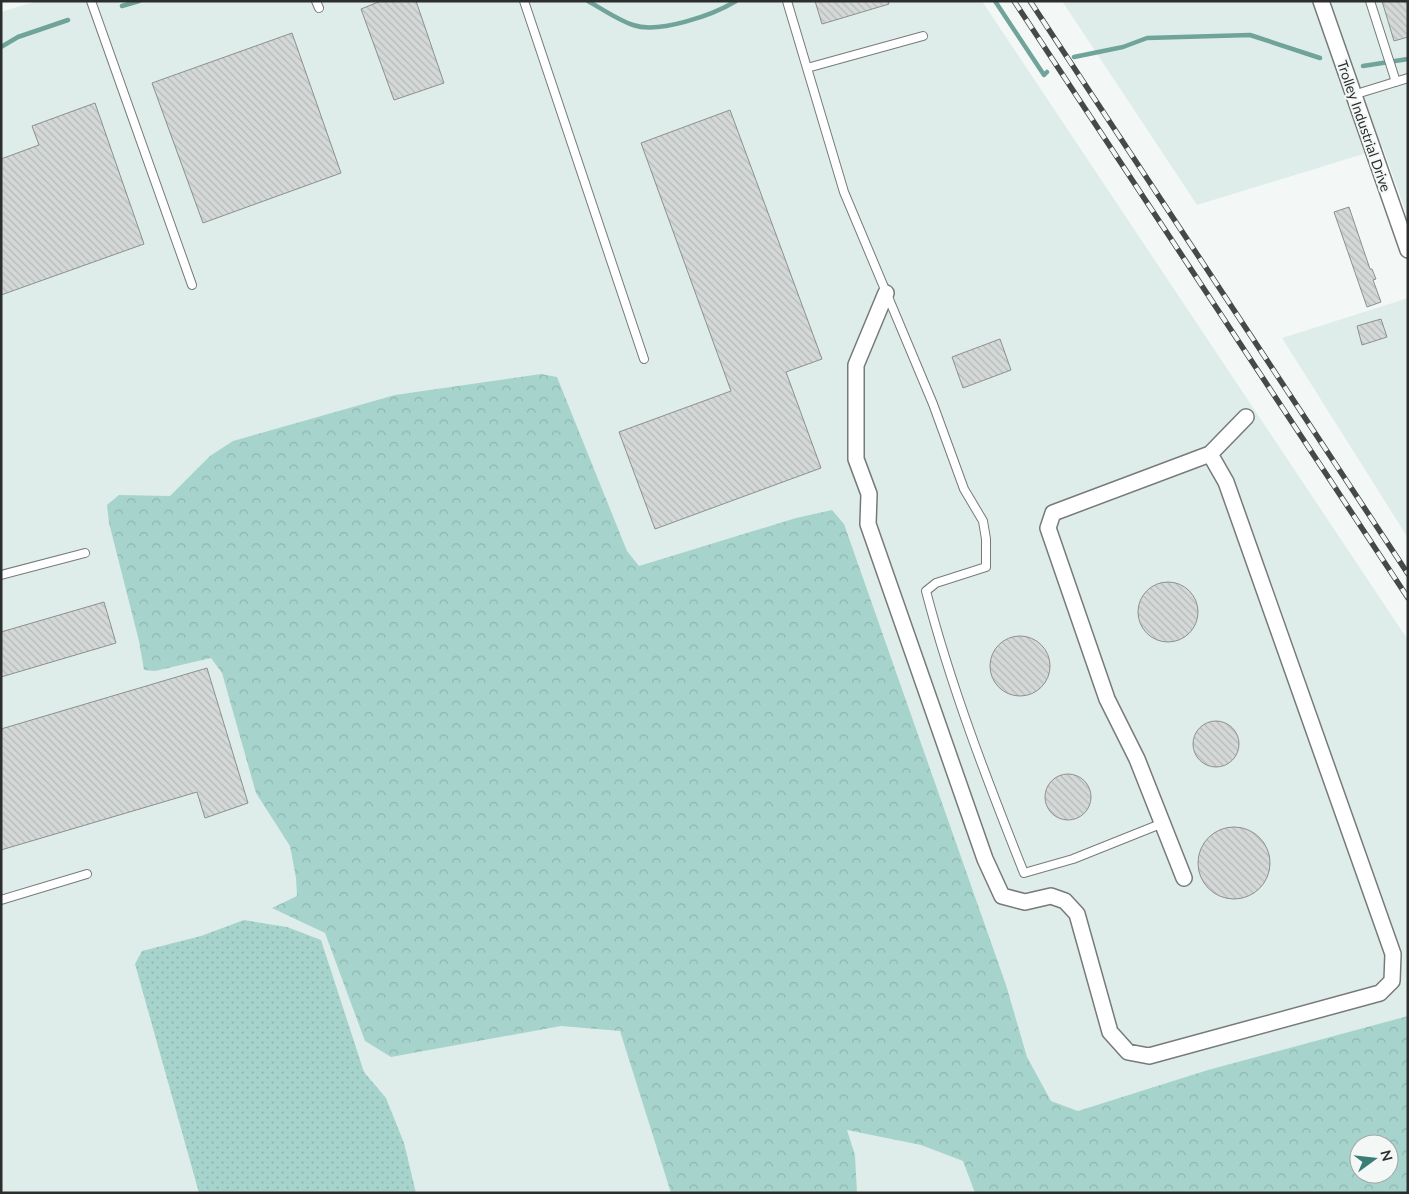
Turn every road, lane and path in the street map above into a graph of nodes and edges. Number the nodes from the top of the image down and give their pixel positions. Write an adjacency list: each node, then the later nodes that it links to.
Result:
1 (91, 1): 12 (lane)
2 (524, 1): 14 (lane)
3 (787, 1): 7 (lane)
4 (1321, 1): 10 (street, Trolley Industrial Drive)
5 (1370, 1): 9 (lane)
6 (923, 36): 7 (lane)
7 (807, 68): 13 (lane)
8 (1408, 78): 9 (lane)
9 (1396, 82): 10 (lane)
10 (1353, 95): 11 (street, Trolley Industrial Drive)
11 (1408, 250)
12 (192, 285)
13 (886, 293): 16 (street); 19 (lane)
14 (644, 359)
15 (1246, 417): 16 (street)
16 (1210, 454): 19 (street)
17 (85, 553): 18 (lane)
18 (1, 575)
19 (1163, 823): 21 (street)
20 (86, 874): 22 (lane)
21 (1184, 878)
22 (1, 900)

